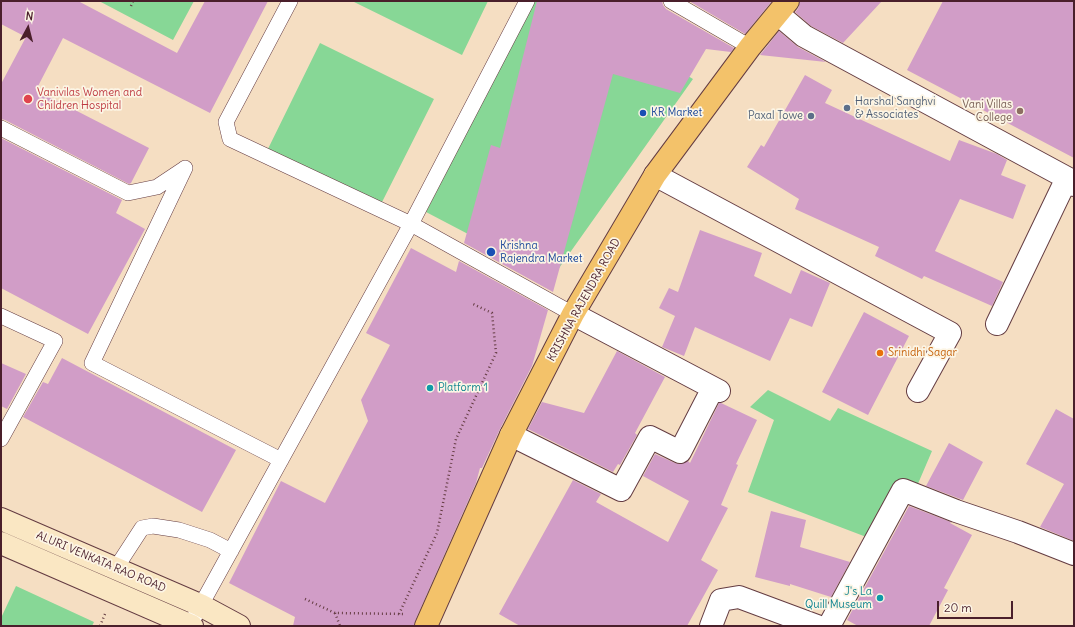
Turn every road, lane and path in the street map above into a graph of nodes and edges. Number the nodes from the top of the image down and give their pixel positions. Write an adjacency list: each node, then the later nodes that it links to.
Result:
1 (133, 1): 5 (path)
2 (290, 1): 11 (lane)
3 (527, 1): 11 (lane)
4 (670, 1): 7 (lane)
5 (130, 6)
6 (783, 7): 7 (main road, KRISHNA RAJENDRA ROAD); 10 (street)
7 (750, 47): 9 (main road, KRISHNA RAJENDRA ROAD)
8 (1, 128): 19 (lane)
9 (655, 175): 13 (main road, KRISHNA RAJENDRA ROAD); 16 (street)
10 (1070, 182): 15 (street)
11 (411, 224): 13 (lane); 19 (lane)
12 (471, 303): 28 (path)
13 (573, 314): 17 (main road, KRISHNA RAJENDRA ROAD); 17 (street)
14 (1, 316): 18 (lane)
15 (997, 324)
16 (918, 391)
17 (511, 435): 29 (main road, KRISHNA RAJENDRA ROAD)
18 (1, 439)
19 (281, 460): 22 (lane)
20 (1, 519): 24 (main road, ALURI VENKATA RAO ROAD)
21 (2, 546): 30 (main road, ALURI VENKATA RAO ROAD)
22 (231, 551): 24 (lane); 26 (lane)
23 (1074, 554): 35 (street)
24 (116, 568): 26 (main road, ALURI VENKATA RAO ROAD)
25 (305, 599): 27 (path)
26 (200, 604): 30 (lane); 31 (main road, ALURI VENKATA RAO ROAD)
27 (335, 613): 28 (path); 32 (path)
28 (399, 614): 29 (path)
29 (428, 622)
30 (191, 625)
31 (239, 626)
32 (340, 626)
33 (711, 626): 34 (street)
34 (817, 626)
35 (829, 626)

